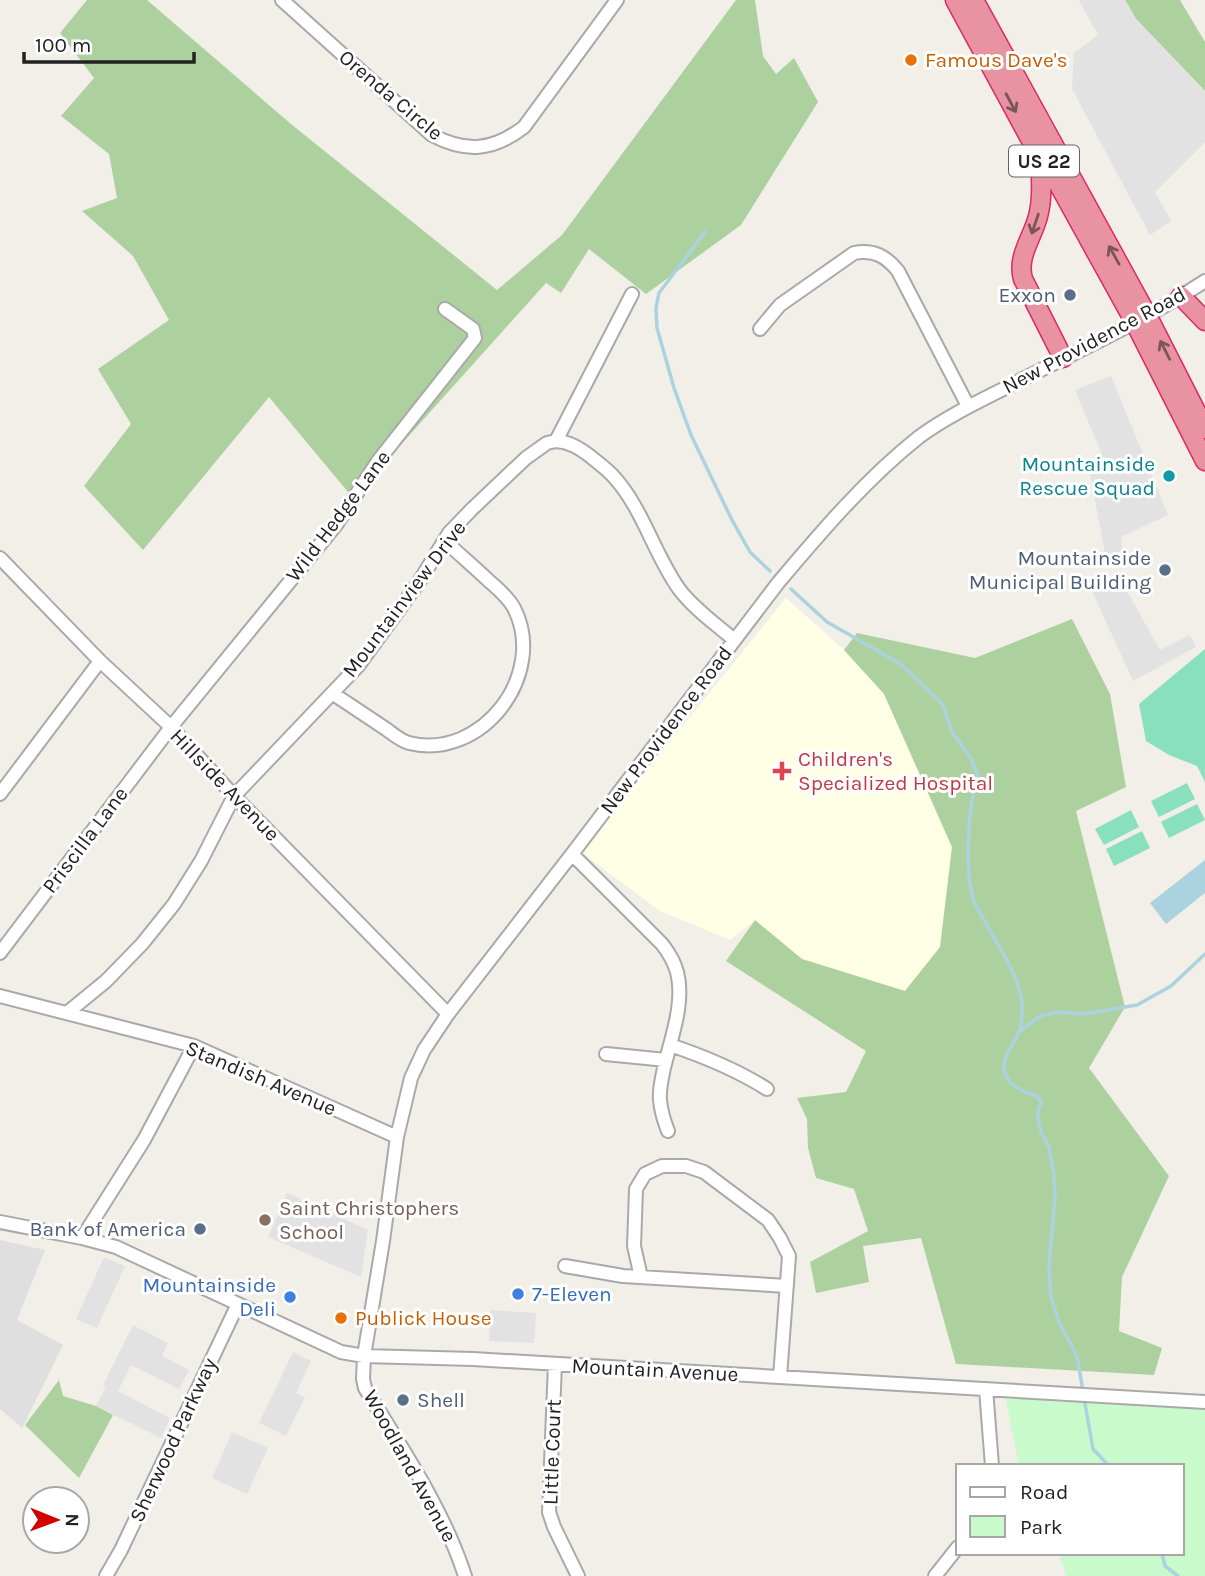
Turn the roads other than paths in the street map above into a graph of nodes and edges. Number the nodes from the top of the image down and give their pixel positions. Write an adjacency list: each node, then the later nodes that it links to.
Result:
1 (282, 0): 2 (street, Orenda Circle)
2 (617, 0)
3 (955, 0): 5 (highway, US 22, one-way to 5)
4 (974, 0): 10 (highway, US 22, one-way to 4)
5 (1040, 157): 10 (highway, US 22); 13 (highway, one-way to 13)
6 (1205, 281): 8 (street, New Providence Road)
7 (632, 294): 16 (street)
8 (1181, 296): 10 (street, New Providence Road); 11 (highway)
9 (445, 309): 23 (street, Wild Hedge Lane)
10 (1141, 318): 13 (street, New Providence Road); 15 (highway, US 22, one-way to 10); 17 (highway, US 22)
11 (1205, 321)
12 (760, 329): 14 (street)
13 (1063, 358): 14 (street, New Providence Road)
14 (968, 407): 20 (street, New Providence Road)
15 (1205, 429)
16 (556, 441): 18 (street, Mountainview Drive); 20 (street)
17 (1205, 461)
18 (445, 541): 22 (street, Mountainview Drive); 22 (street)
19 (0, 558): 21 (street, Hillside Avenue)
20 (734, 640): 28 (street, New Providence Road)
21 (100, 661): 23 (street, Hillside Avenue); 25 (street)
22 (332, 693): 27 (street, Mountainview Drive)
23 (171, 727): 27 (street, Hillside Avenue); 29 (street, Priscilla Lane)
24 (0, 769): 25 (street)
25 (13, 777): 26 (street)
26 (0, 794)
27 (234, 796): 31 (street, Mountainview Drive); 32 (street, Hillside Avenue)
28 (572, 854): 32 (street, New Providence Road); 33 (street)
29 (0, 953)
30 (0, 996): 31 (street, Standish Avenue)
31 (67, 1013): 34 (street, Standish Avenue)
32 (448, 1014): 39 (street, New Providence Road)
33 (670, 1045): 36 (street); 37 (street)
34 (194, 1046): 39 (street, Standish Avenue); 41 (street)
35 (606, 1054): 36 (street)
36 (666, 1060): 38 (street)
37 (767, 1089)
38 (668, 1131)
39 (397, 1137): 46 (street, New Providence Road)
40 (0, 1222): 41 (street, Mountain Avenue)
41 (82, 1238): 45 (street, Mountain Avenue)
42 (565, 1265): 43 (street)
43 (641, 1277): 44 (street); 44 (street)
44 (786, 1286): 48 (street)
45 (238, 1304): 46 (street, Mountain Avenue); 53 (street, Sherwood Parkway)
46 (364, 1356): 47 (street, Mountain Avenue); 54 (street, Woodland Avenue)
47 (555, 1364): 48 (street, Mountain Avenue); 55 (street, Little Court)
48 (780, 1377): 49 (street, Mountain Avenue)
49 (986, 1390): 50 (street, Mountain Avenue); 51 (street)
50 (1205, 1402)
51 (992, 1464)
52 (956, 1550): 56 (street)
53 (106, 1576)
54 (465, 1576)
55 (578, 1576)
56 (935, 1576)

